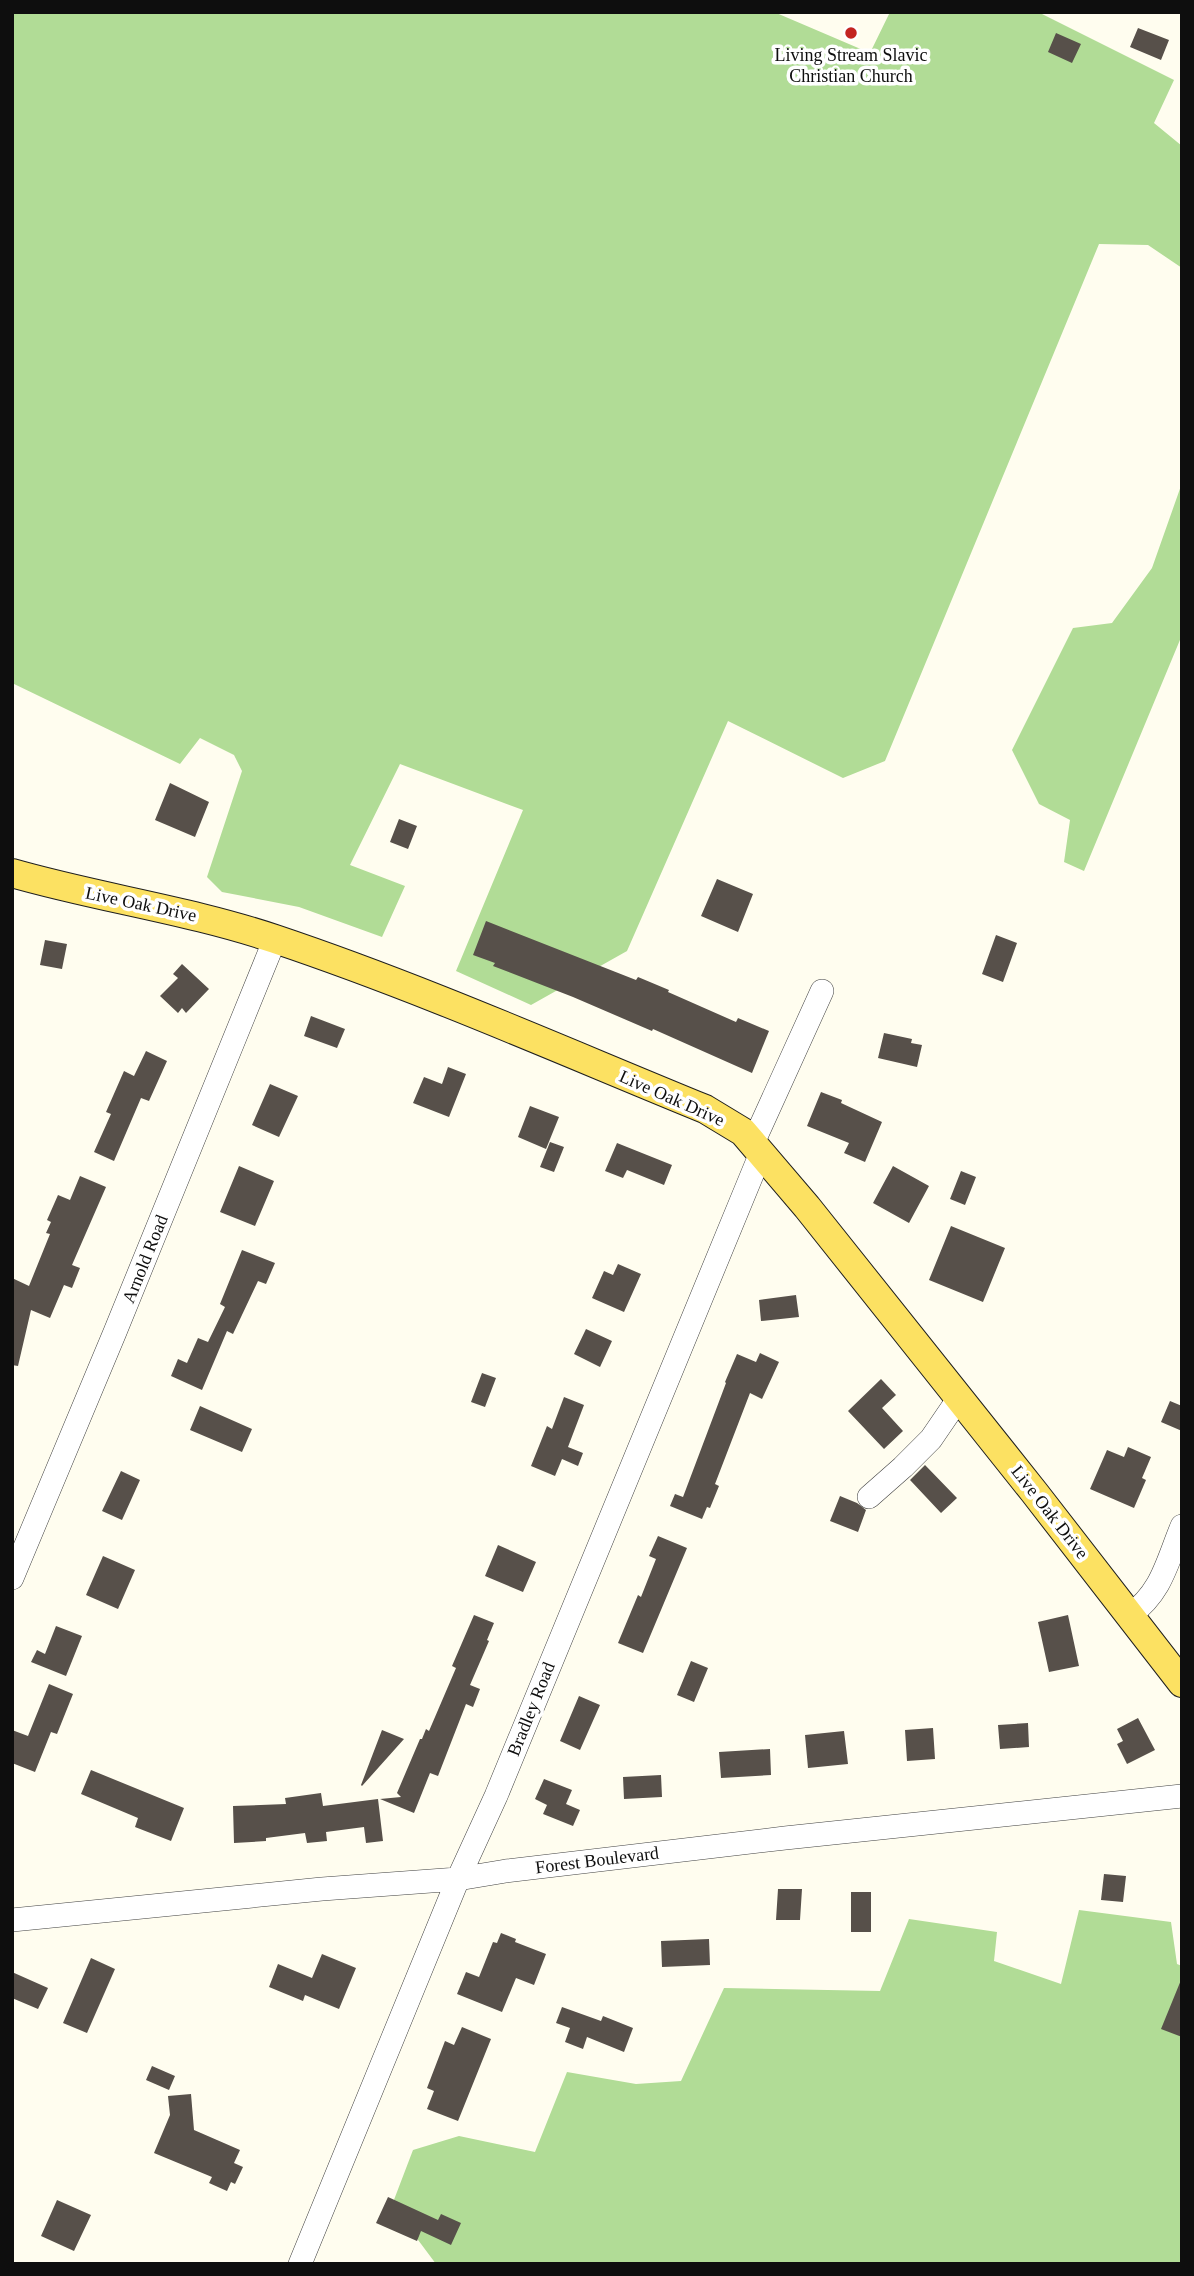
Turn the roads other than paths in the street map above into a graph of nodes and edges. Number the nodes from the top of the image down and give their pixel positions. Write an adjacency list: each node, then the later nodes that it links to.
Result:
1 (12, 873): 2 (main road, Live Oak Drive)
2 (275, 939): 4 (main road, Live Oak Drive); 8 (street, Arnold Road)
3 (822, 991): 4 (street, Bradley Road)
4 (757, 1148): 5 (main road, Live Oak Drive); 12 (street, Bradley Road)
5 (959, 1398): 6 (street); 9 (main road, Live Oak Drive)
6 (869, 1497)
7 (1182, 1526): 9 (street)
8 (12, 1578)
9 (1129, 1615): 10 (main road, Live Oak Drive)
10 (1182, 1683)
11 (1182, 1796): 12 (street, Forest Boulevard)
12 (458, 1880): 13 (street, Forest Boulevard); 14 (street, Bradley Road)
13 (12, 1920)
14 (300, 2264)

